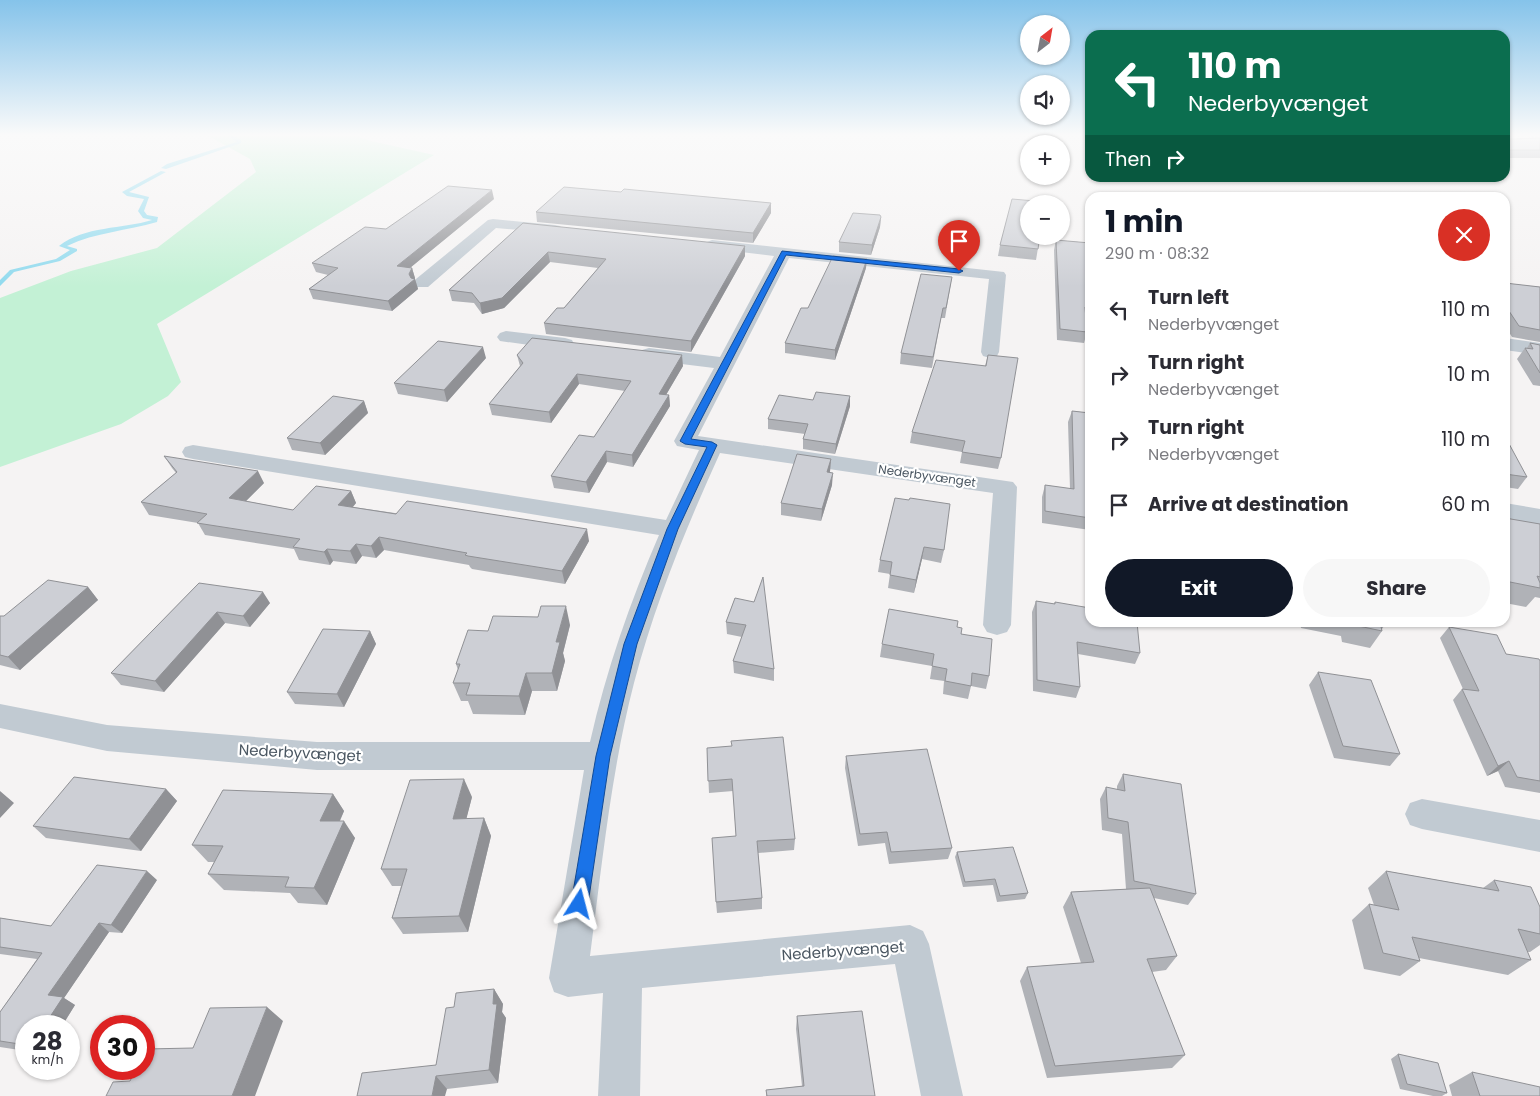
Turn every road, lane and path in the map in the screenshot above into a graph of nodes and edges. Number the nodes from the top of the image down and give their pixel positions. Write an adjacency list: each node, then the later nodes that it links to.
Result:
1 (570, 231): 4 (street)
2 (696, 244): 3 (street)
3 (784, 253): 10 (street); 11 (street, Nederbyvænget)
4 (422, 283)
5 (506, 337): 7 (street)
6 (1510, 345): 8 (street)
7 (583, 346)
8 (1540, 349)
9 (630, 352): 11 (street)
10 (990, 352)
11 (726, 364): 12 (street, Nederbyvænget)
12 (712, 445): 16 (street, Nederbyvænget); 17 (street, Nederbyvænget)
13 (193, 452): 16 (street)
14 (1510, 512): 15 (street)
15 (1540, 517)
16 (673, 529): 19 (street, Nederbyvænget)
17 (997, 625)
18 (0, 716): 19 (street, Nederbyvænget)
19 (603, 756): 22 (street, Nederbyvænget)
20 (1422, 814): 21 (street)
21 (1540, 836)
22 (623, 971): 23 (street); 24 (street, Nederbyvænget)
23 (619, 1096)
24 (942, 1096)

